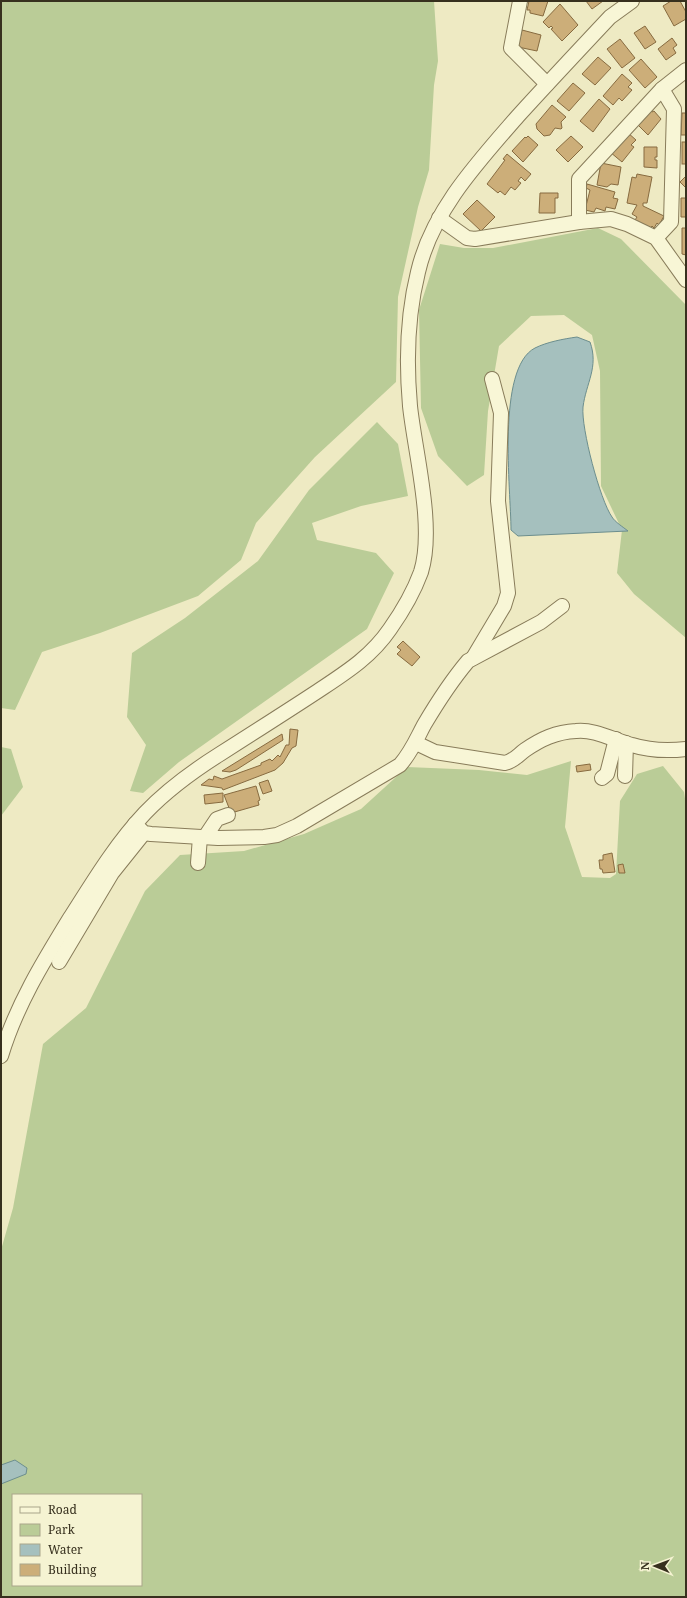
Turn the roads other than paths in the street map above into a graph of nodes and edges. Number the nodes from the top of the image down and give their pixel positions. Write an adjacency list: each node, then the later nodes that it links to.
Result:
1 (520, 1): 4 (street)
2 (632, 1): 4 (street)
3 (686, 70): 5 (street)
4 (547, 84): 6 (street)
5 (662, 89): 7 (street); 8 (street)
6 (439, 218): 7 (street); 19 (street)
7 (579, 222): 8 (street)
8 (656, 238): 9 (street)
9 (686, 280)
10 (492, 379): 12 (street)
11 (562, 606): 12 (street)
12 (473, 658): 14 (street)
13 (621, 741): 14 (street); 15 (street); 16 (street); 17 (street)
14 (416, 743): 20 (street)
15 (686, 749)
16 (625, 776)
17 (602, 778)
18 (228, 815): 20 (street)
19 (140, 828): 20 (street); 22 (street); 23 (street)
20 (202, 837): 21 (street)
21 (198, 864)
22 (59, 962)
23 (1, 1056)

